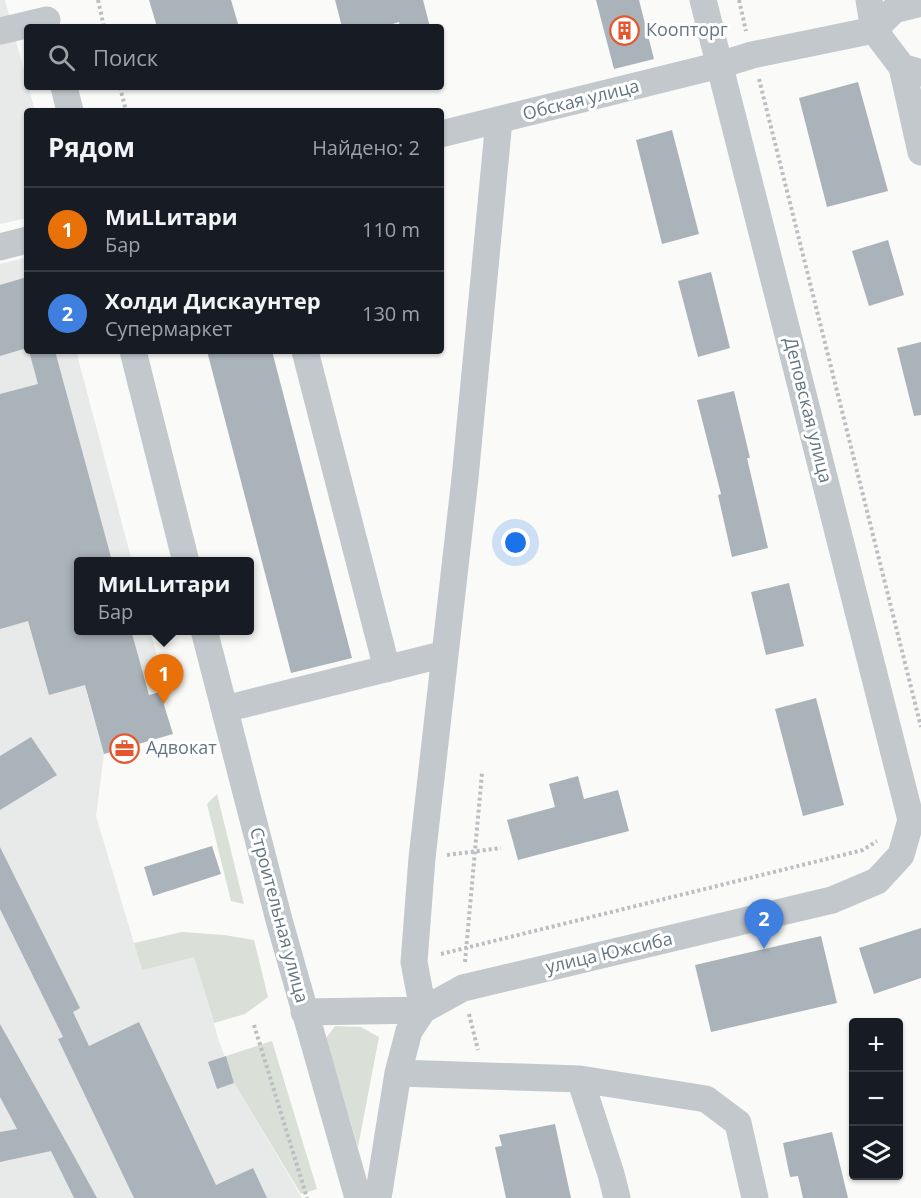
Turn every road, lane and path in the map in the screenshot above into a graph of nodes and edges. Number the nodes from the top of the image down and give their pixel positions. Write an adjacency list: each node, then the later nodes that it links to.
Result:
1 (98, 0): 7 (path)
2 (703, 0): 11 (street, Деповская улица)
3 (739, 0): 10 (path)
4 (869, 0): 8 (street)
5 (921, 3): 8 (street)
6 (46, 16): 9 (street)
7 (103, 24)
8 (874, 30): 10 (street, Обская улица); 12 (street)
9 (0, 31)
10 (752, 55): 11 (street, Обская улица); 29 (path)
11 (720, 65): 17 (street, Обская улица); 31 (street, Деповская улица)
12 (912, 70): 19 (street)
13 (65, 90): 15 (street)
14 (121, 90): 16 (path)
15 (69, 108)
16 (125, 108)
17 (499, 120): 18 (street, Обская улица); 26 (street)
18 (444, 133)
19 (921, 152)
20 (24, 241): 21 (street)
21 (0, 247)
22 (134, 354): 24 (street)
23 (306, 354): 27 (street)
24 (185, 557)
25 (205, 635): 28 (street, Строительная улица)
26 (445, 654): 27 (street); 35 (street)
27 (387, 669): 28 (street)
28 (225, 709): 40 (street, Строительная улица)
29 (921, 727)
30 (482, 773): 33 (path)
31 (911, 820): 34 (street, улица Южсиба); 36 (path)
32 (501, 848): 33 (path)
33 (475, 852): 35 (path); 36 (path)
34 (911, 855): 38 (street, улица Южсиба)
35 (422, 858): 37 (street)
36 (466, 947): 37 (path); 38 (path)
37 (414, 962): 39 (street)
38 (463, 988): 39 (street, улица Южсиба); 43 (path)
39 (423, 1010): 40 (street, улица Южсиба); 42 (street)
40 (304, 1012): 46 (street, Строительная улица)
41 (254, 1025): 45 (path)
42 (398, 1073): 43 (street); 47 (street)
43 (485, 1077): 44 (street)
44 (580, 1079): 48 (street); 49 (street)
45 (307, 1198)
46 (358, 1198)
47 (378, 1198)
48 (617, 1198)
49 (755, 1198)

